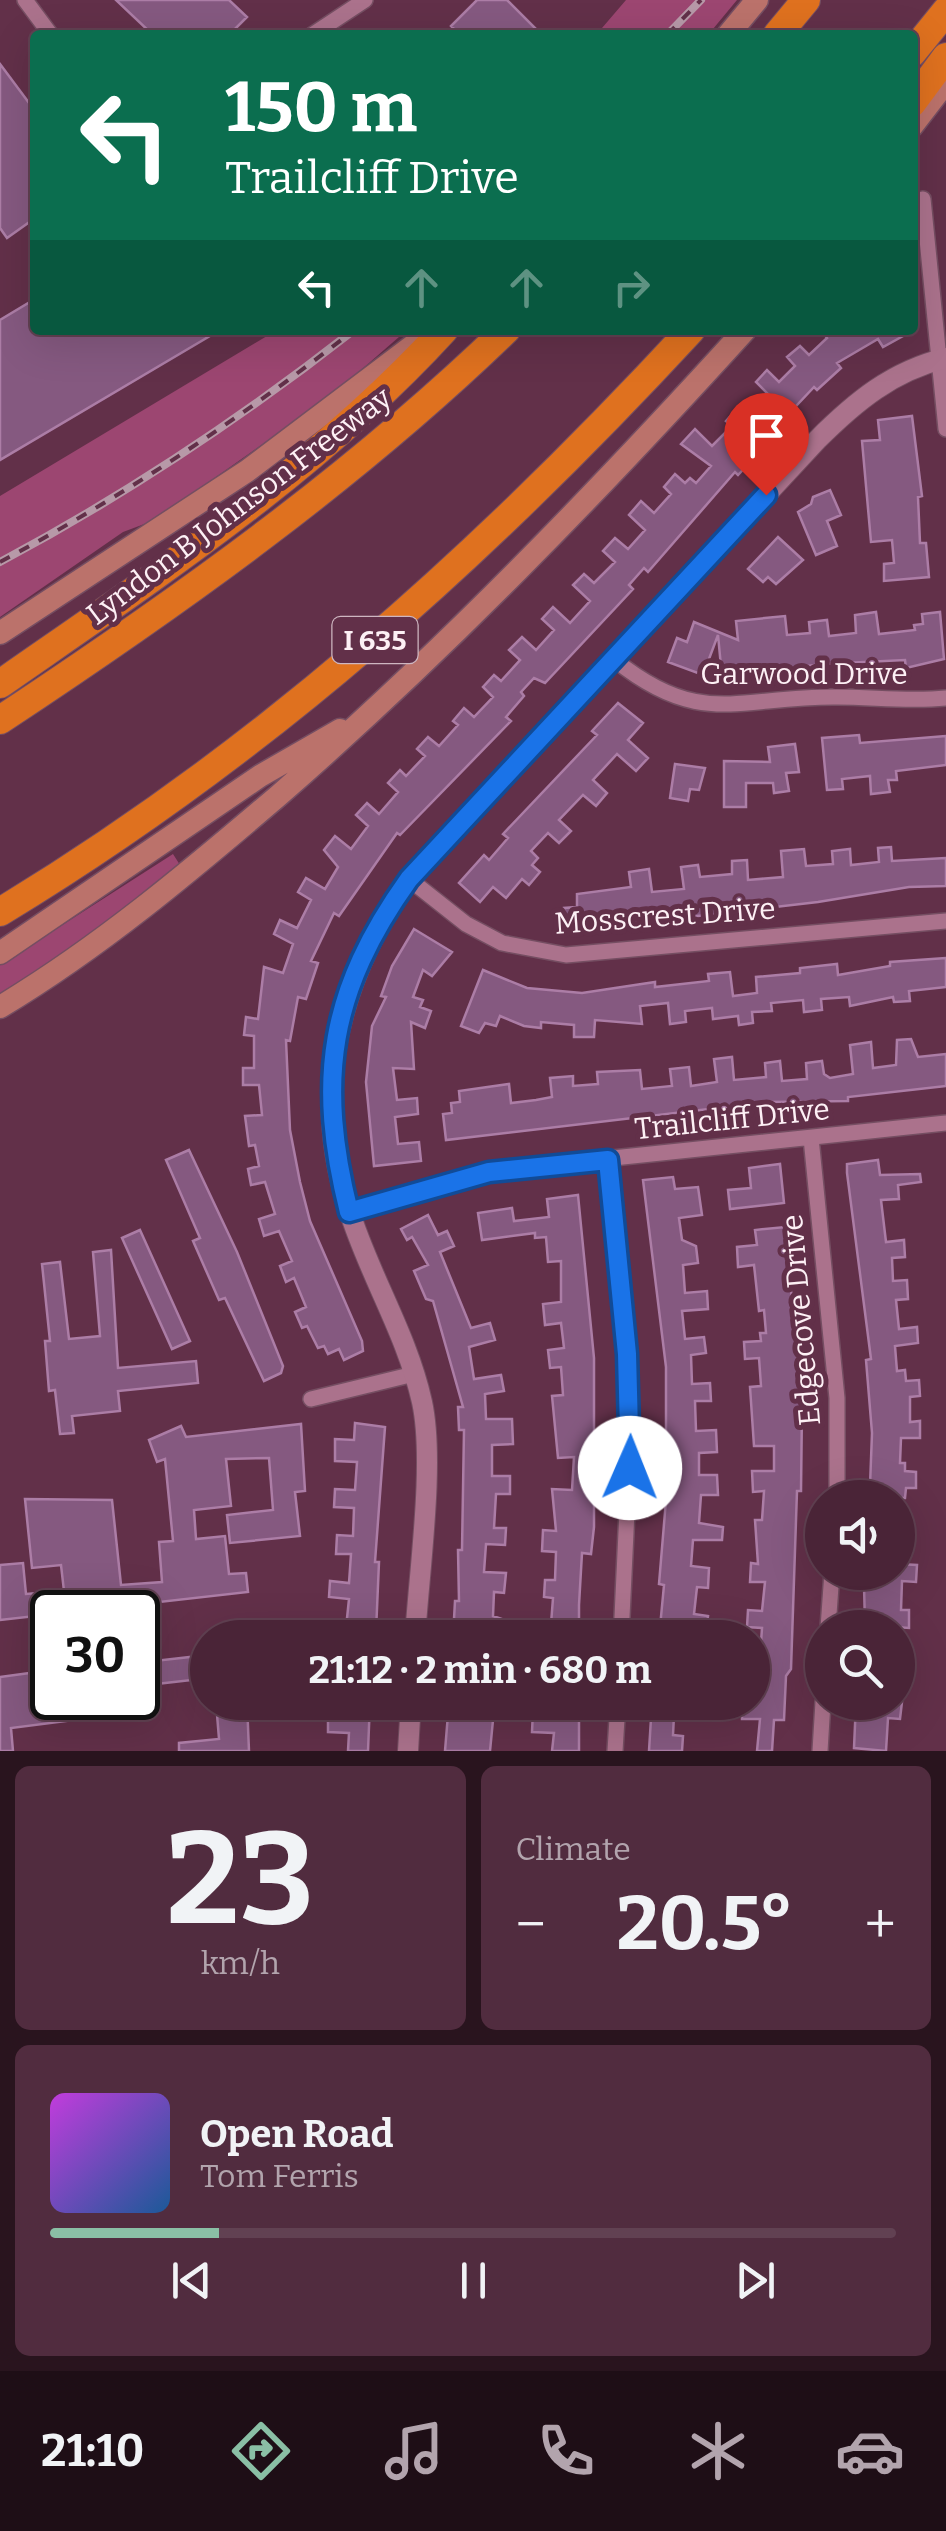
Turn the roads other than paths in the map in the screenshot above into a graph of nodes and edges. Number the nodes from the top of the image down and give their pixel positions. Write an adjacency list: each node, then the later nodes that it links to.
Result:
1 (25, 0): 6 (street)
2 (365, 0): 7 (street)
3 (757, 0): 8 (main road)
4 (806, 0): 9 (highway)
5 (946, 11): 10 (highway)
6 (48, 30)
7 (320, 30)
8 (732, 30)
9 (782, 30)
10 (918, 46)
11 (946, 58): 13 (highway)
12 (946, 82): 14 (main road)
13 (918, 95)
14 (918, 118)
15 (923, 199): 21 (street)
16 (427, 335): 23 (main road)
17 (439, 335): 25 (highway)
18 (501, 335): 28 (highway, Lyndon B Johnson Freeway)
19 (686, 335): 30 (highway, I 635)
20 (740, 335): 27 (main road)
21 (942, 359): 22 (street); 24 (street)
22 (946, 429)
23 (0, 634)
24 (615, 660): 26 (street, Garwood Drive); 29 (street)
25 (0, 684)
26 (946, 698)
27 (369, 716): 32 (main road); 33 (main road)
28 (0, 720)
29 (409, 879): 31 (street, Mosscrest Drive); 37 (street)
30 (0, 912)
31 (946, 920)
32 (0, 953)
33 (0, 1006)
34 (946, 1123): 35 (street, Trailcliff Drive)
35 (811, 1138): 36 (street, Trailcliff Drive); 40 (street, Edgecove Drive)
36 (608, 1160): 37 (street, Trailcliff Drive); 42 (street)
37 (349, 1212): 38 (street)
38 (414, 1374): 39 (street); 41 (street)
39 (311, 1399)
40 (837, 1480)
41 (416, 1620)
42 (622, 1620)
43 (410, 1720): 46 (street)
44 (617, 1720): 47 (street)
45 (822, 1720): 48 (street)
46 (408, 1751)
47 (615, 1751)
48 (820, 1751)

